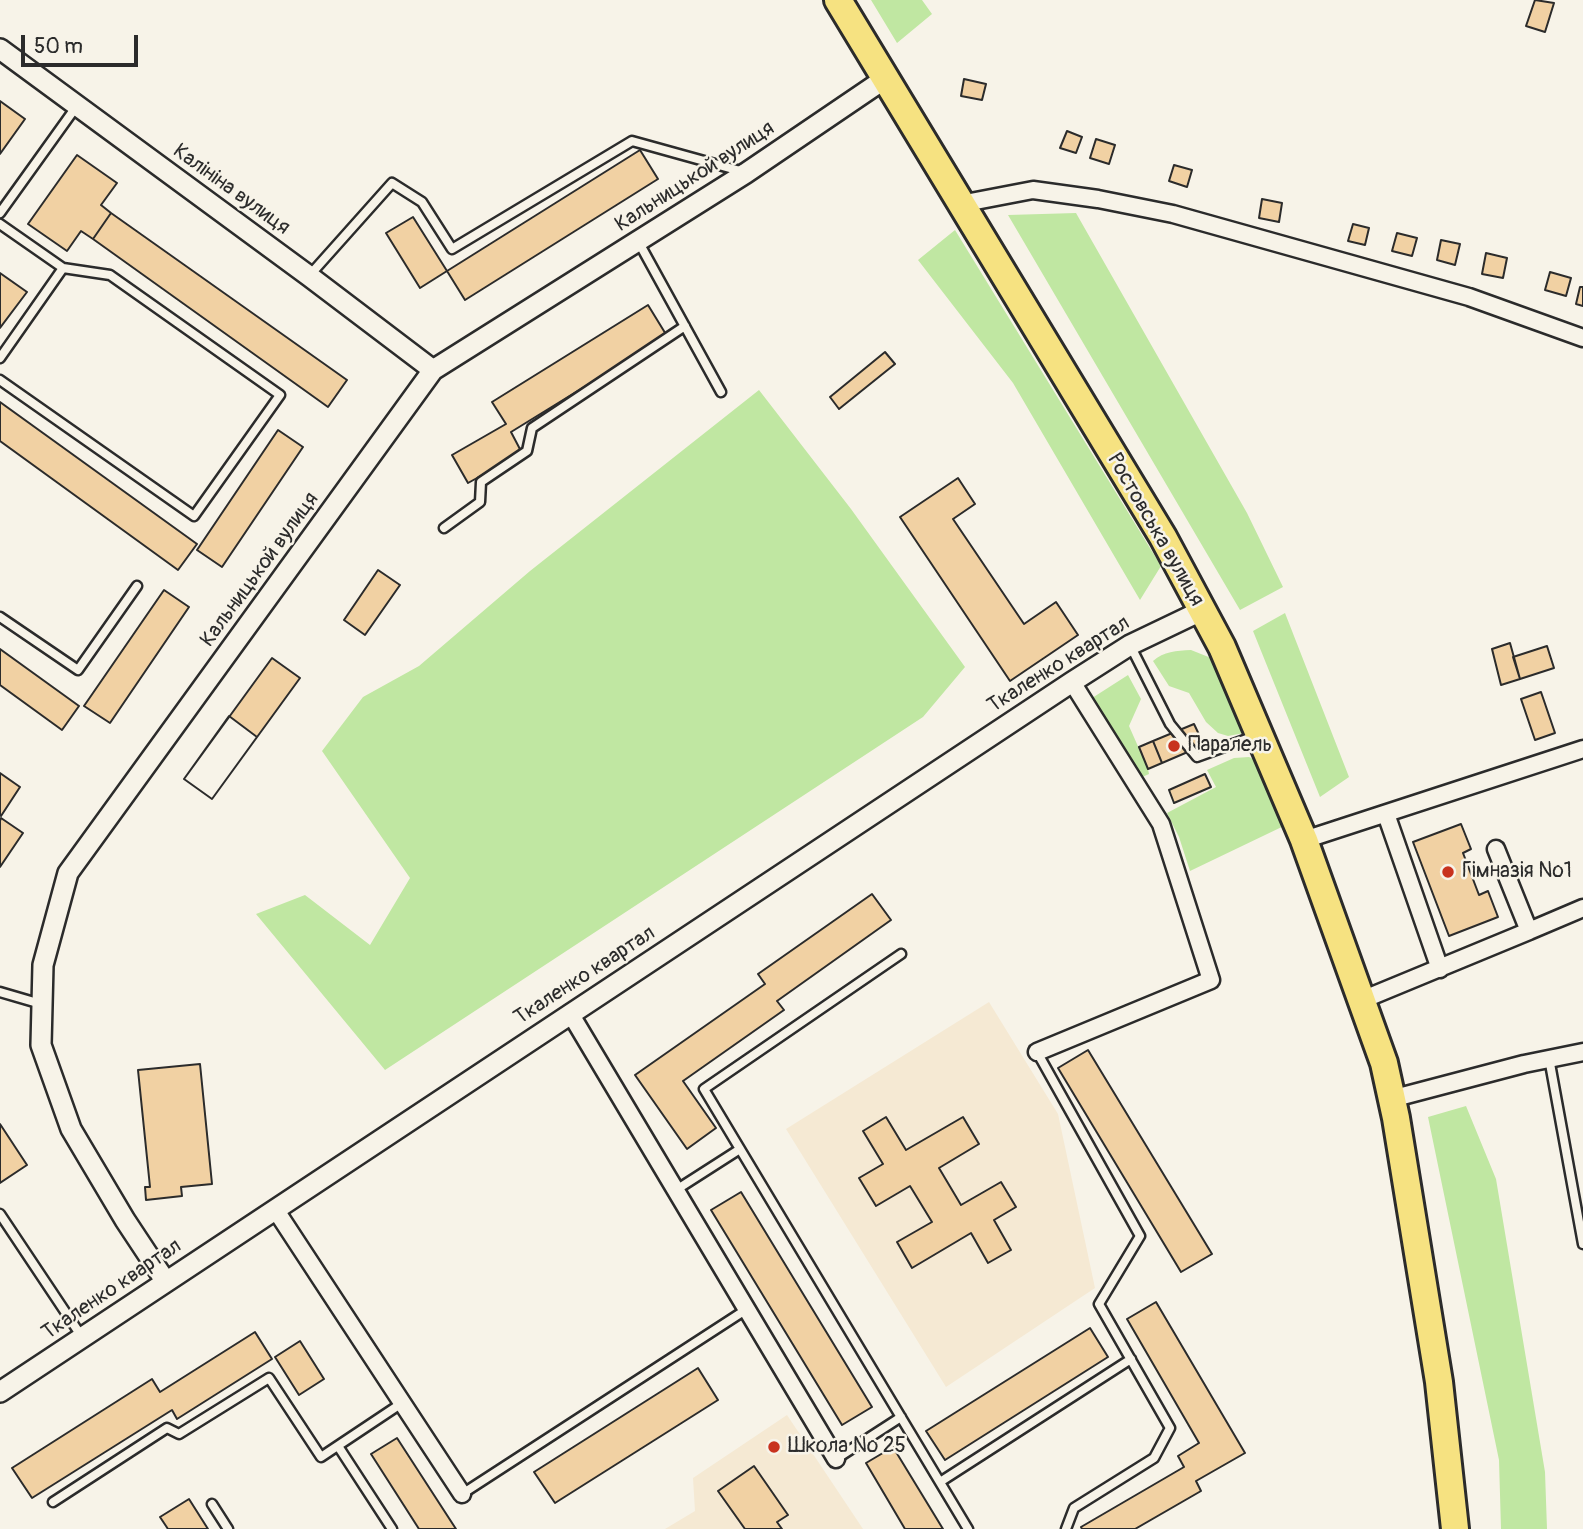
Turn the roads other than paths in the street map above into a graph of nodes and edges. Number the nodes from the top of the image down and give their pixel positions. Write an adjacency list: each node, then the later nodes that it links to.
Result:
1 (838, 0): 3 (highway, Ростовська вулиця)
2 (0, 49): 4 (street, Калініна вулиця)
3 (886, 78): 5 (street, Кальницькой вулиця); 6 (highway, Ростовська вулиця)
4 (77, 106): 7 (lane); 11 (street, Калініна вулиця)
5 (747, 173): 9 (street, Кальницькой вулиця); 11 (lane)
6 (960, 204): 13 (street); 20 (highway, Ростовська вулиця)
7 (0, 213)
8 (0, 224): 10 (lane)
9 (638, 241): 12 (lane); 15 (street, Кальницькой вулиця)
10 (64, 268): 14 (lane); 16 (lane)
11 (309, 276): 15 (street, Калініна вулиця)
12 (685, 327): 17 (lane); 18 (lane)
13 (1583, 338)
14 (0, 358)
15 (433, 370): 35 (street, Кальницькой вулиця)
16 (0, 380)
17 (721, 392)
18 (444, 528)
19 (137, 586): 21 (lane)
20 (1202, 611): 22 (street, Ткаленко квартал); 24 (highway, Ростовська вулиця)
21 (0, 617)
22 (1130, 645): 23 (street, Ткаленко квартал); 24 (lane)
23 (1072, 682): 36 (street, Ткаленко квартал); 37 (street)
24 (1261, 734): 27 (highway, Ростовська вулиця)
25 (1583, 749): 26 (street)
26 (1386, 814): 27 (street); 32 (street)
27 (1304, 840): 34 (highway, Ростовська вулиця)
28 (1496, 849): 30 (street)
29 (1583, 908): 30 (street)
30 (1529, 930): 32 (street)
31 (901, 954): 41 (lane)
32 (1440, 968): 34 (street)
33 (0, 992): 35 (lane)
34 (1362, 1000): 40 (highway, Ростовська вулиця)
35 (42, 1004): 46 (street, Кальницькой вулиця)
36 (570, 1013): 42 (street); 43 (street, Ткаленко квартал)
37 (1037, 1052): 49 (lane)
38 (1583, 1052): 39 (street)
39 (1549, 1058): 40 (street); 45 (lane)
40 (1391, 1100): 63 (highway, Ростовська вулиця)
41 (740, 1149): 42 (lane); 52 (lane)
42 (676, 1190): 47 (street)
43 (275, 1209): 46 (street, Ткаленко квартал); 51 (street)
44 (0, 1214): 48 (lane)
45 (1583, 1244)
46 (166, 1282): 48 (street, Ткаленко квартал)
47 (747, 1309): 54 (street); 56 (lane)
48 (82, 1337): 50 (street, Ткаленко квартал)
49 (1131, 1359): 55 (lane); 62 (lane)
50 (0, 1392)
51 (402, 1403): 53 (lane); 56 (street)
52 (901, 1418): 54 (lane); 55 (lane)
53 (338, 1446): 57 (lane); 60 (lane)
54 (836, 1459)
55 (940, 1482): 61 (lane)
56 (462, 1494)
57 (53, 1502)
58 (212, 1504): 59 (lane)
59 (228, 1529)
60 (392, 1529)
61 (968, 1529)
62 (1066, 1529)
63 (1455, 1529)

